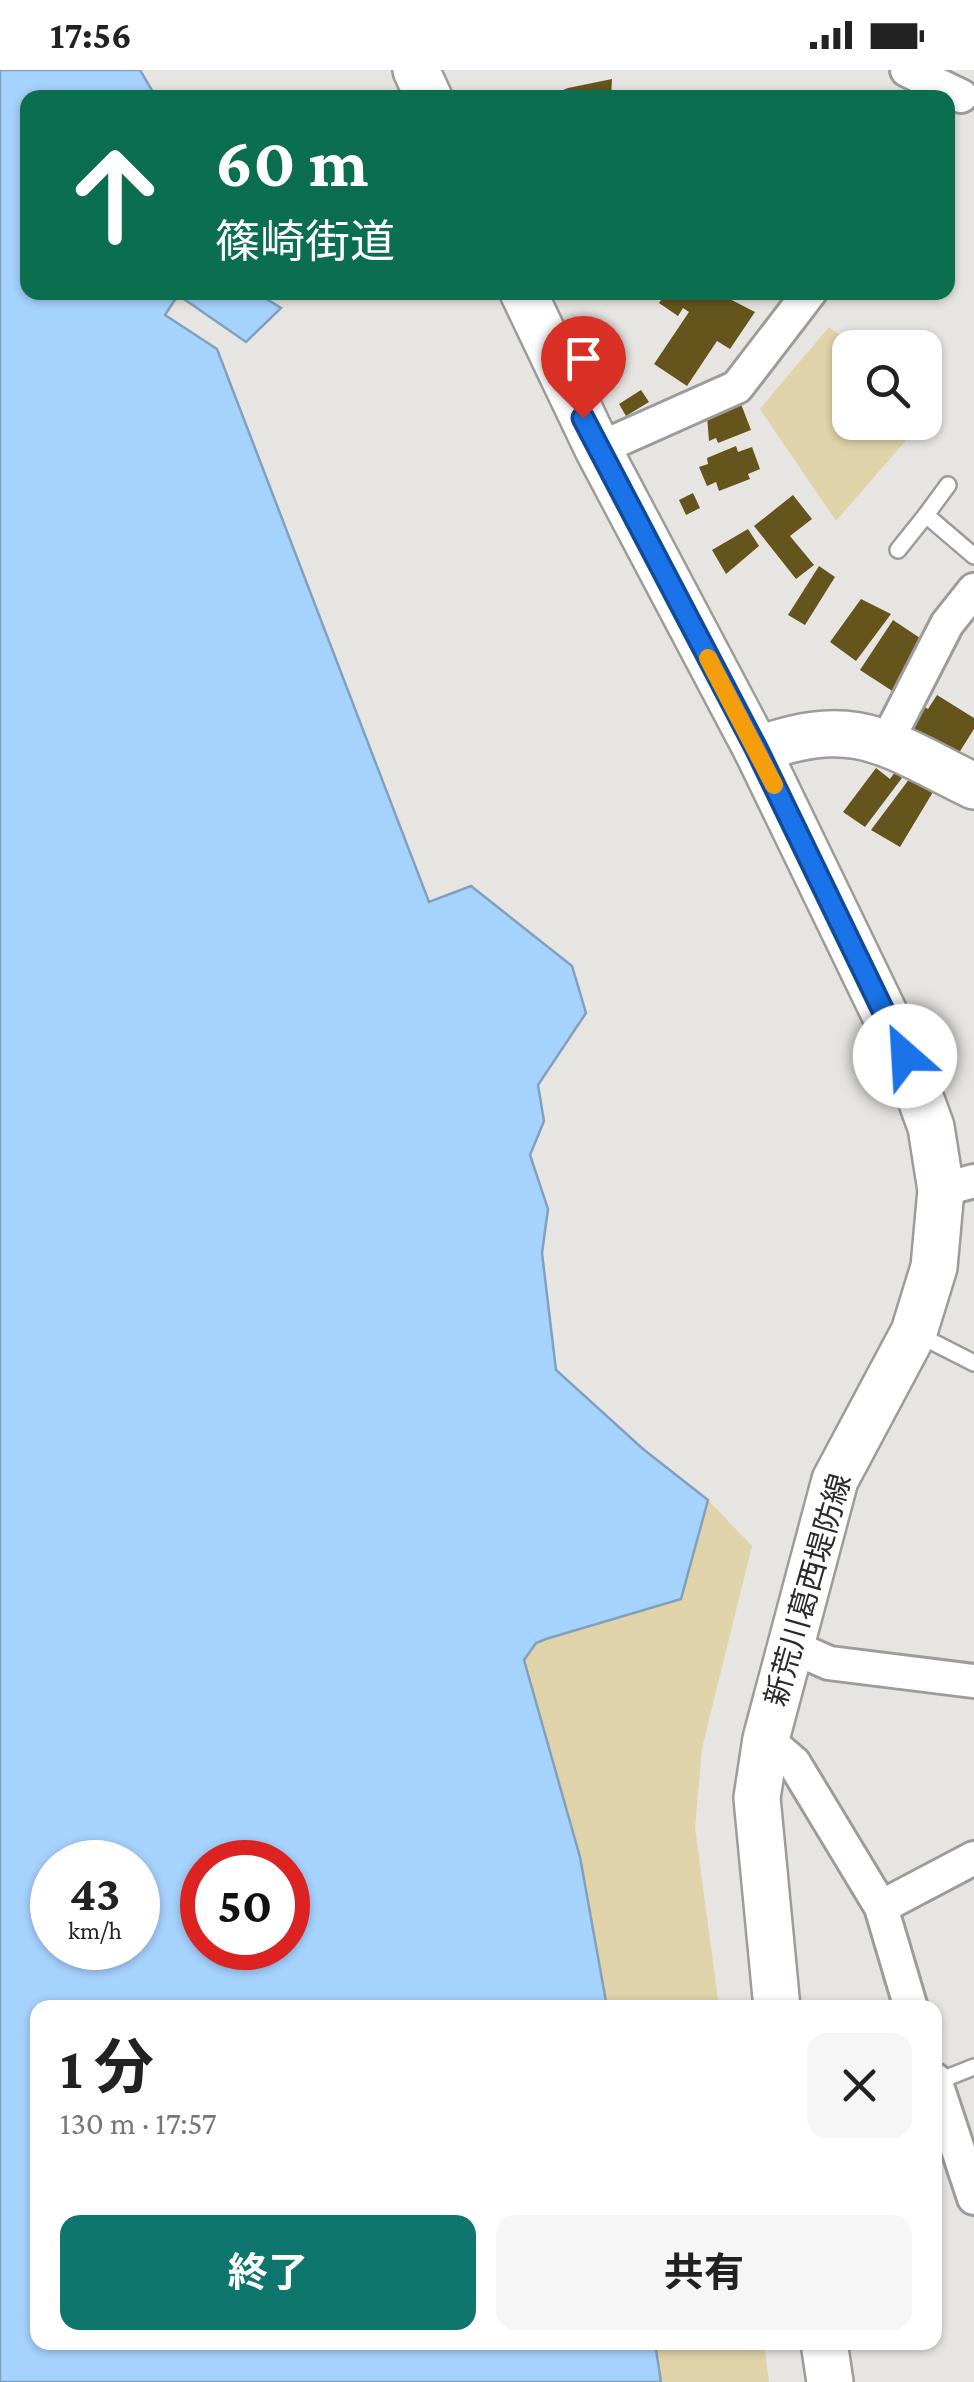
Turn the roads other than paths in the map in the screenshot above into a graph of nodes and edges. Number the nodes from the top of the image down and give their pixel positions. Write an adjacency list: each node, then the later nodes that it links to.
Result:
1 (907, 70): 2 (street)
2 (949, 90)
3 (527, 300): 5 (main road, 新荒川葛西堤防線)
4 (804, 300): 5 (street)
5 (598, 449): 12 (main road, 新荒川葛西堤防線)
6 (948, 485): 7 (lane)
7 (926, 515): 8 (lane); 9 (lane)
8 (898, 550)
9 (974, 556)
10 (974, 590): 11 (street)
11 (886, 743): 12 (main road); 13 (main road)
12 (757, 750): 14 (main road, 新荒川葛西堤防線)
13 (974, 786)
14 (958, 1186): 15 (main road, 新荒川葛西堤防線)
15 (914, 1332): 16 (lane); 17 (main road, 新荒川葛西堤防線)
16 (974, 1363)
17 (788, 1645): 18 (street); 19 (main road, 新荒川葛西堤防線)
18 (974, 1681)
19 (766, 1739): 21 (street); 22 (main road, 新荒川葛西堤防線)
20 (974, 1858): 21 (street)
21 (881, 1907): 23 (street)
22 (776, 2000)
23 (909, 2000)
24 (974, 2068): 25 (lane)
25 (942, 2079)
26 (942, 2100): 27 (street)
27 (971, 2180)
28 (825, 2350): 29 (main road)
29 (830, 2382)

